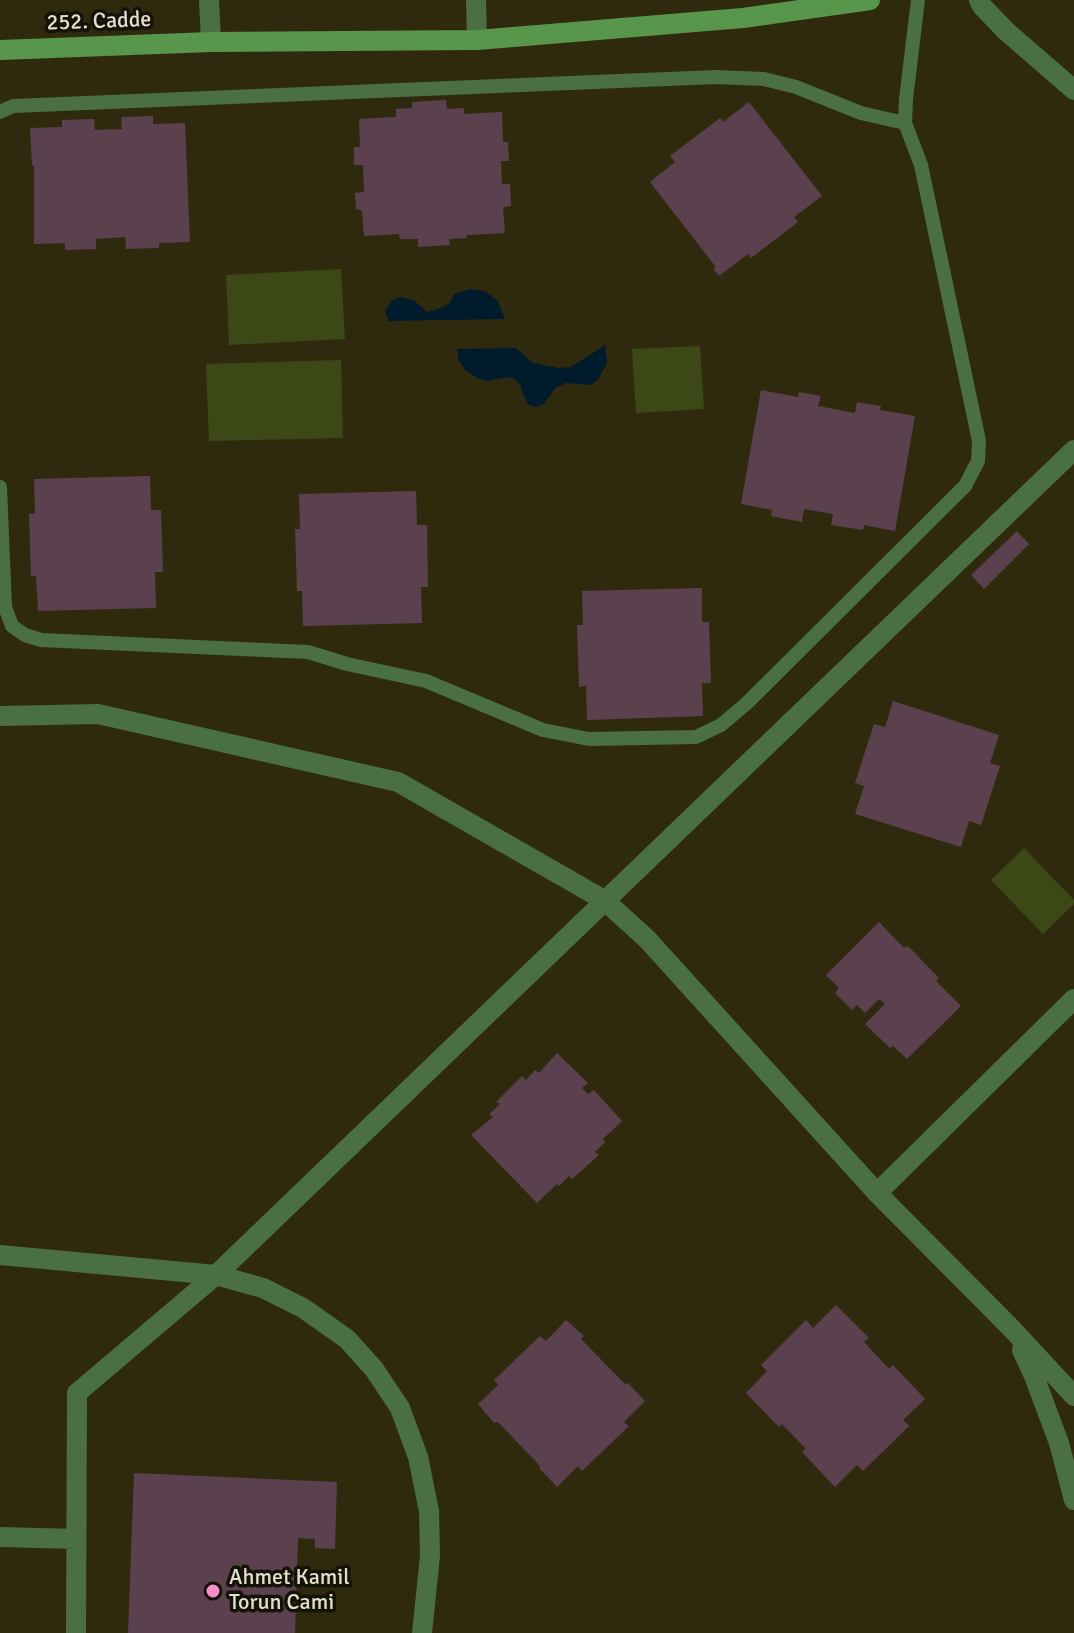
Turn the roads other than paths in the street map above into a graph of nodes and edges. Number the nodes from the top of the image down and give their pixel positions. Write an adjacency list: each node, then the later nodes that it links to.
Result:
1 (209, 0): 7 (street)
2 (476, 0): 6 (street)
3 (870, 0): 6 (main road, 252. Cadde)
4 (918, 0): 11 (lane)
5 (979, 0): 9 (street)
6 (477, 40): 7 (main road, 252. Cadde)
7 (211, 42): 8 (main road, 252. Cadde)
8 (0, 50)
9 (1074, 90)
10 (0, 112): 11 (lane)
11 (905, 123): 13 (lane)
12 (1074, 450): 15 (street)
13 (0, 487)
14 (0, 716): 15 (street)
15 (604, 900): 17 (street); 19 (street)
16 (1074, 999): 17 (street)
17 (877, 1193): 20 (street)
18 (0, 1255): 19 (street)
19 (216, 1275): 24 (street); 26 (street)
20 (1012, 1329): 21 (street); 22 (street)
21 (1074, 1396)
22 (1074, 1500)
23 (0, 1537): 24 (street)
24 (76, 1539): 25 (street)
25 (76, 1633)
26 (422, 1633)

